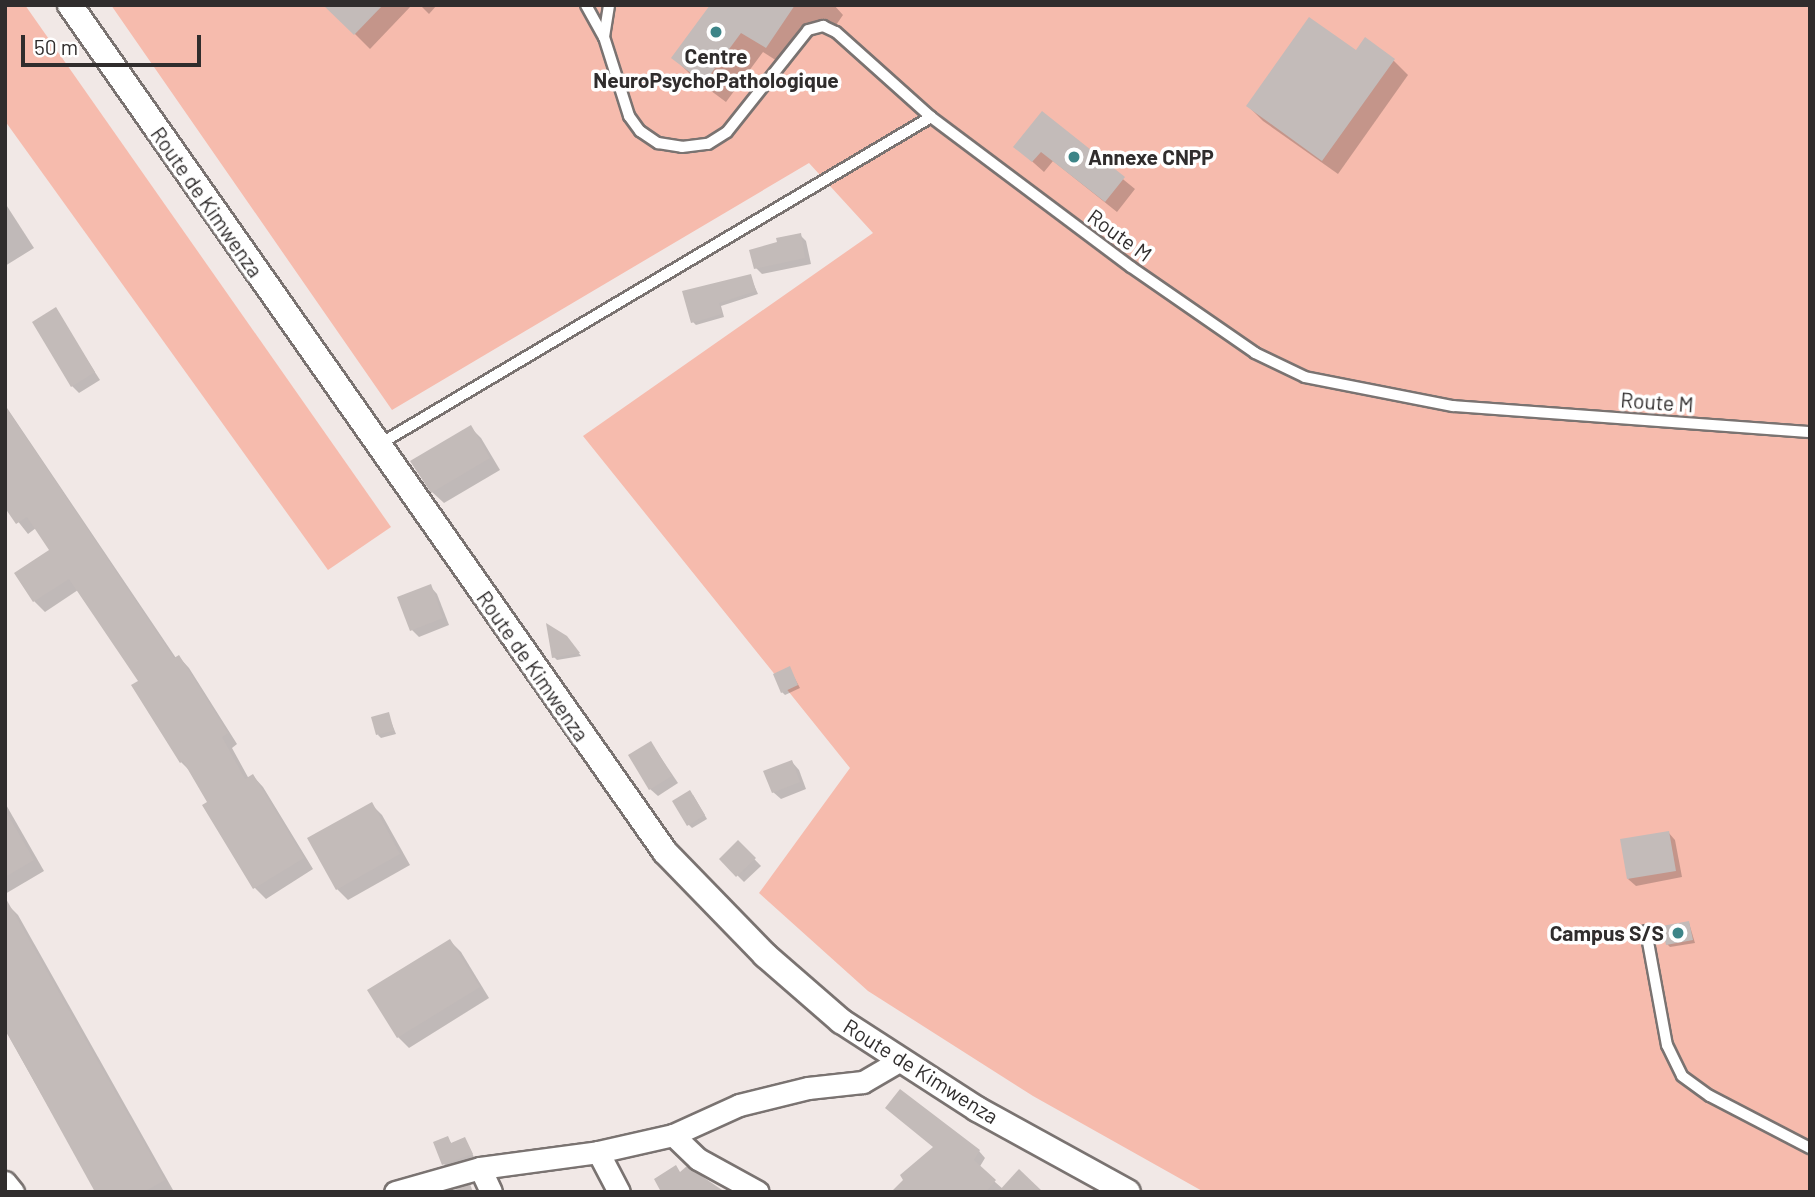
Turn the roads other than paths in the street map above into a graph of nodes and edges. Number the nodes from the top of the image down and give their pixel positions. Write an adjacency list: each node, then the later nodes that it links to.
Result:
1 (70, 5): 7 (street, Route de Kimwenza)
2 (586, 5): 4 (lane, Route M)
3 (609, 5): 4 (lane)
4 (604, 37): 5 (lane, Route M)
5 (931, 117): 6 (lane, Route M); 7 (lane)
6 (1810, 432)
7 (378, 445): 9 (street, Route de Kimwenza)
8 (1646, 931): 11 (lane)
9 (899, 1061): 10 (street); 20 (street, Route de Kimwenza)
10 (673, 1135): 12 (street); 19 (street)
11 (1810, 1149)
12 (598, 1152): 13 (street); 18 (street)
13 (480, 1168): 16 (street); 17 (street)
14 (5, 1182): 15 (street)
15 (13, 1192)
16 (395, 1192)
17 (491, 1192)
18 (619, 1192)
19 (758, 1192)
20 (1128, 1192)

